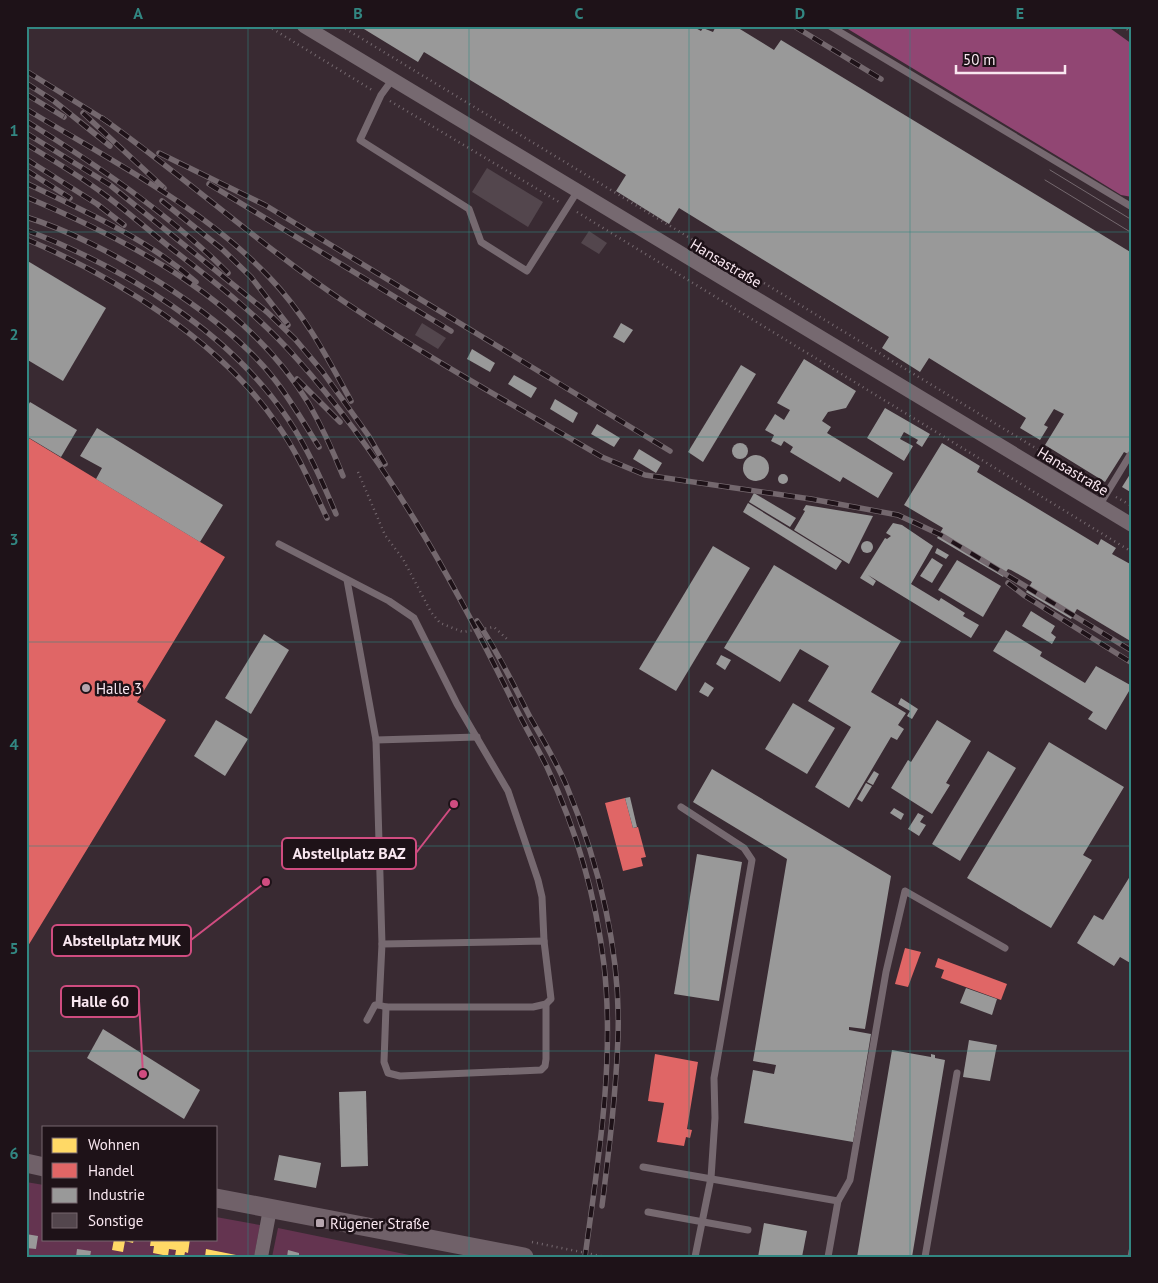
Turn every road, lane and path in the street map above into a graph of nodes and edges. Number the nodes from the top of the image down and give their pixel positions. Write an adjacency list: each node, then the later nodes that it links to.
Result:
1 (268, 26): 8 (path)
2 (304, 26): 7 (street, Hansastraße)
3 (341, 26): 14 (path)
4 (830, 26): 11 (lane)
5 (1123, 26): 6 (path)
6 (1132, 33)
7 (392, 80): 8 (lane); 9 (street, Hansastraße)
8 (381, 95): 10 (path); 10 (lane)
9 (577, 192): 10 (lane); 15 (street, Hansastraße)
10 (568, 207): 19 (path)
11 (1132, 207)
12 (1130, 455): 14 (lane)
13 (358, 472): 21 (path)
14 (1108, 492): 15 (lane); 16 (path)
15 (1099, 506): 17 (street, Hansastraße)
16 (1132, 506)
17 (1132, 525)
18 (279, 544): 20 (lane)
19 (1132, 552)
20 (347, 580): 22 (lane); 23 (lane)
21 (508, 640)
22 (477, 737): 23 (lane); 25 (lane)
23 (376, 740): 26 (lane)
24 (681, 807): 35 (lane)
25 (544, 941): 26 (lane); 28 (lane)
26 (382, 944): 29 (lane)
27 (1006, 948): 37 (lane)
28 (546, 1004): 29 (lane); 29 (lane)
29 (383, 1006): 30 (lane)
30 (367, 1020)
31 (957, 1073): 48 (lane)
32 (26, 1163): 33 (main road)
33 (42, 1167)
34 (643, 1167): 35 (lane)
35 (711, 1178): 37 (lane); 40 (lane)
36 (218, 1198): 38 (main road)
37 (838, 1201): 47 (lane)
38 (270, 1209): 43 (main road); 44 (street)
39 (648, 1212): 40 (lane)
40 (702, 1221): 41 (lane); 46 (lane)
41 (748, 1230)
42 (1132, 1251): 49 (lane)
43 (475, 1252): 45 (main road)
44 (261, 1257)
45 (524, 1257)
46 (695, 1257)
47 (828, 1257)
48 (925, 1257)
49 (1131, 1257)

